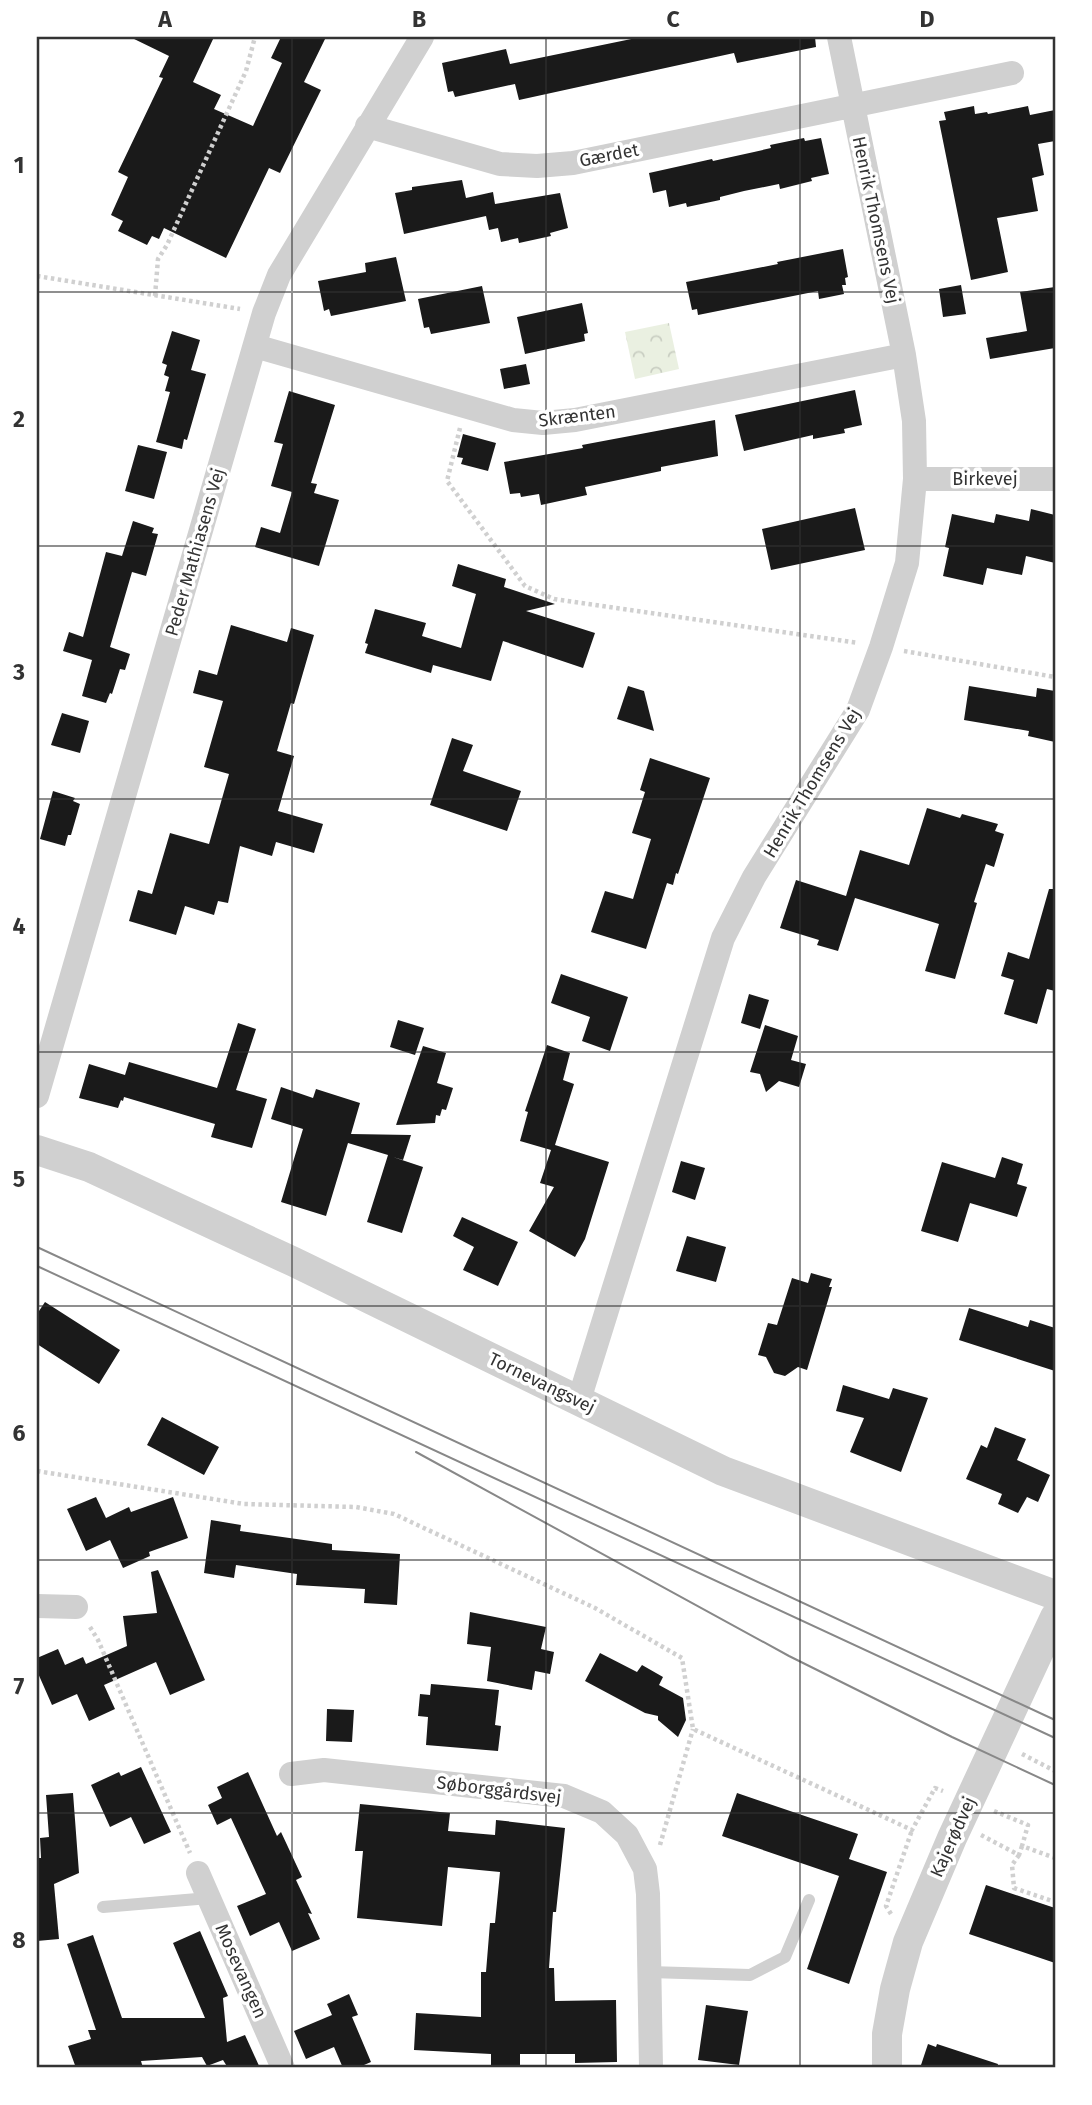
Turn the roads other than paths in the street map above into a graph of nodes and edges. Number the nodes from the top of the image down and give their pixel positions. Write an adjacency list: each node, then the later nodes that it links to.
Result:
1 (422, 37): 5 (street, Peder Mathiasens Vej)
2 (839, 37): 4 (street, Henrik Thomsens Vej)
3 (1013, 72): 4 (street)
4 (853, 106): 5 (street, Gærdet); 7 (street, Henrik Thomsens Vej)
5 (367, 126): 6 (street, Peder Mathiasens Vej)
6 (255, 346): 7 (street, Skrænten); 10 (street, Peder Mathiasens Vej)
7 (904, 355): 8 (street, Henrik Thomsens Vej)
8 (915, 479): 9 (street, Birkevej); 12 (street, Henrik Thomsens Vej)
9 (1055, 479)
10 (37, 1096)
11 (37, 1150): 12 (street, Tornevangsvej)
12 (579, 1400): 13 (street, Tornevangsvej)
13 (1055, 1595)
14 (37, 1606): 15 (street)
15 (76, 1607)
16 (1055, 1617): 25 (street, Kajerødvej)
17 (291, 1774): 22 (street, Søborggårdsvej)
18 (198, 1873): 19 (street, Mosevangen)
19 (209, 1898): 21 (lane); 23 (street, Mosevangen)
20 (809, 1900): 22 (lane)
21 (103, 1907)
22 (649, 1972): 24 (street, Søborggårdsvej)
23 (284, 2068)
24 (651, 2068)
25 (887, 2068)

